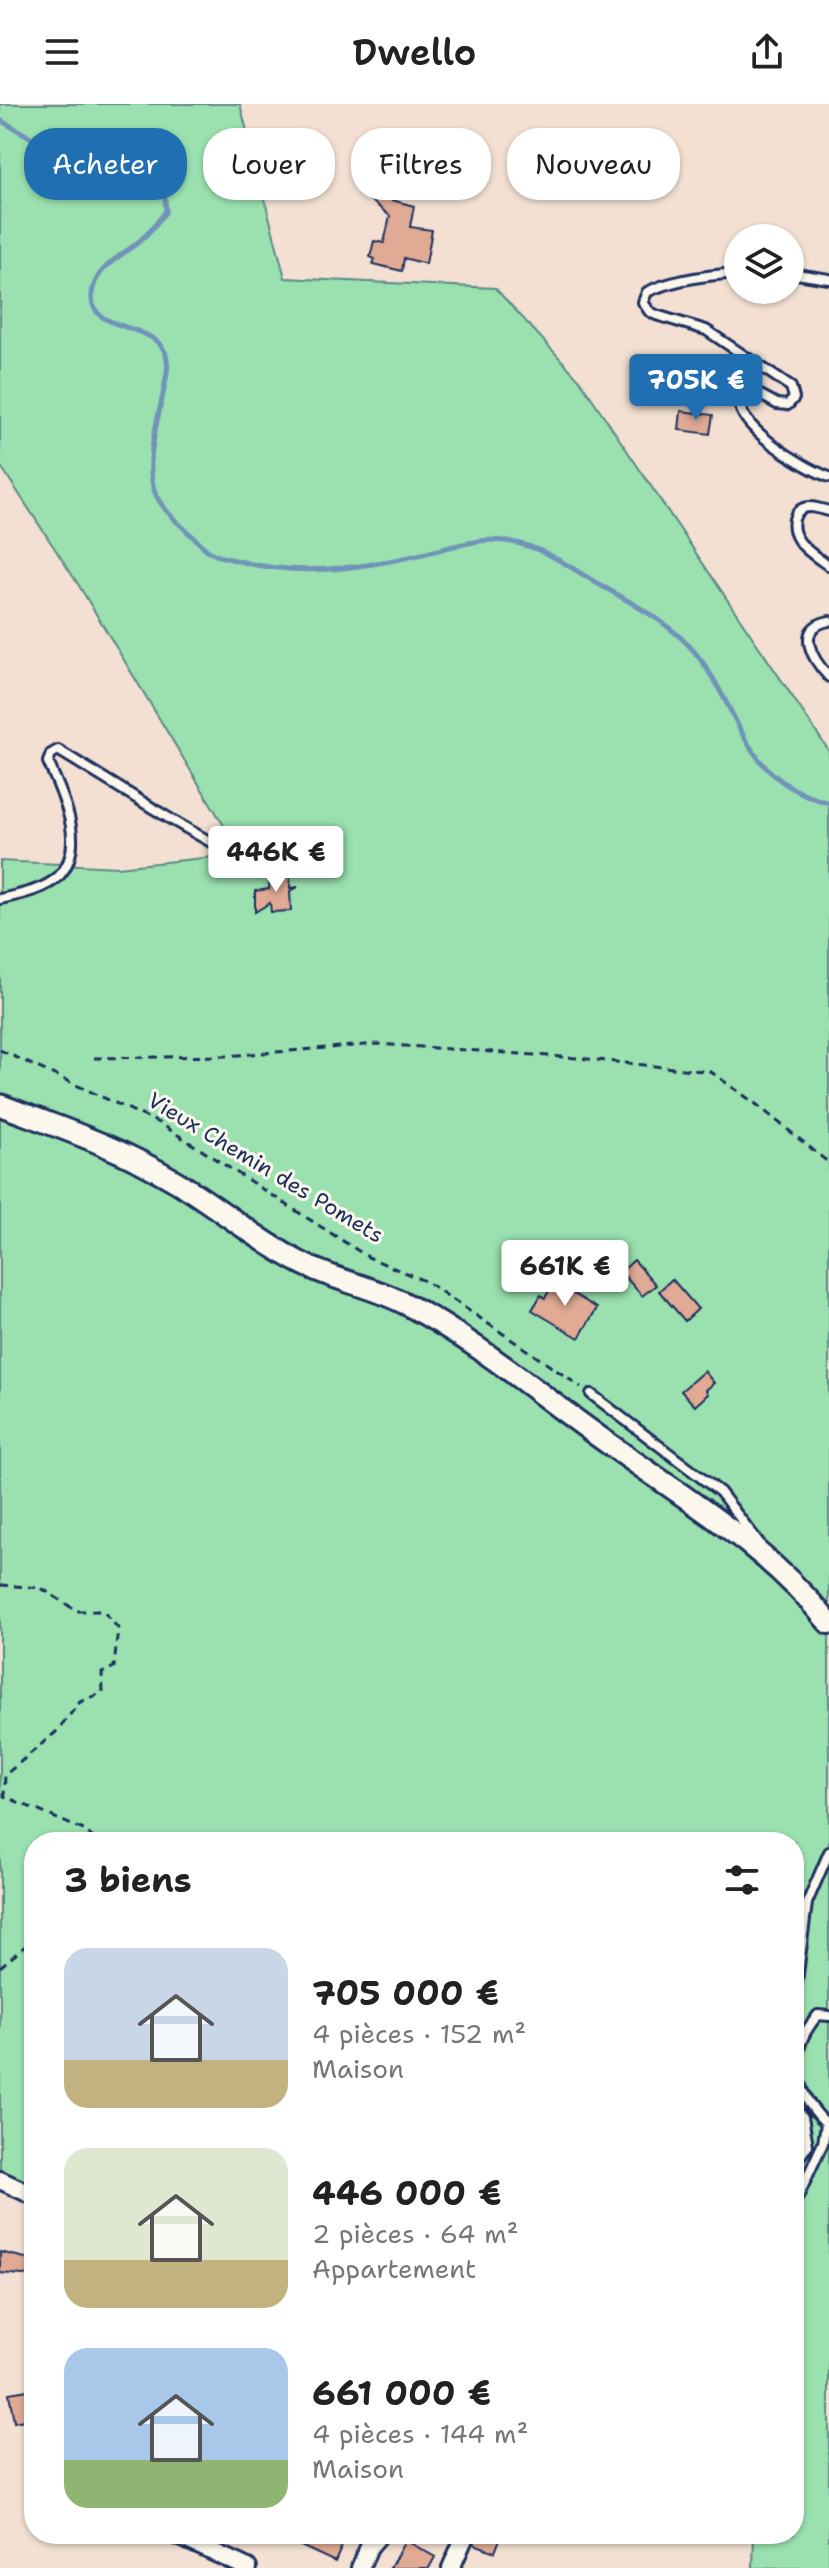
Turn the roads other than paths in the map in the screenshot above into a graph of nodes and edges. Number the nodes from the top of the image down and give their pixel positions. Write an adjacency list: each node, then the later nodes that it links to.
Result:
1 (724, 275): 4 (lane)
2 (804, 275): 3 (lane)
3 (829, 279)
4 (829, 477)
5 (829, 511): 6 (lane)
6 (829, 566)
7 (829, 621): 8 (lane)
8 (829, 677)
9 (251, 865): 10 (lane)
10 (0, 899)
11 (0, 1105): 13 (street)
12 (591, 1394): 13 (lane)
13 (790, 1582): 14 (street)
14 (829, 1623)
15 (829, 1852): 16 (lane)
16 (804, 1927)
17 (829, 2016): 18 (lane)
18 (804, 2030)
19 (804, 2093): 23 (lane)
20 (804, 2123): 21 (lane)
21 (804, 2151)
22 (0, 2180): 24 (street)
23 (804, 2184)
24 (24, 2191)
25 (196, 2544): 28 (street)
26 (372, 2544): 29 (street)
27 (462, 2544): 30 (street)
28 (248, 2568)
29 (360, 2568)
30 (451, 2568)

